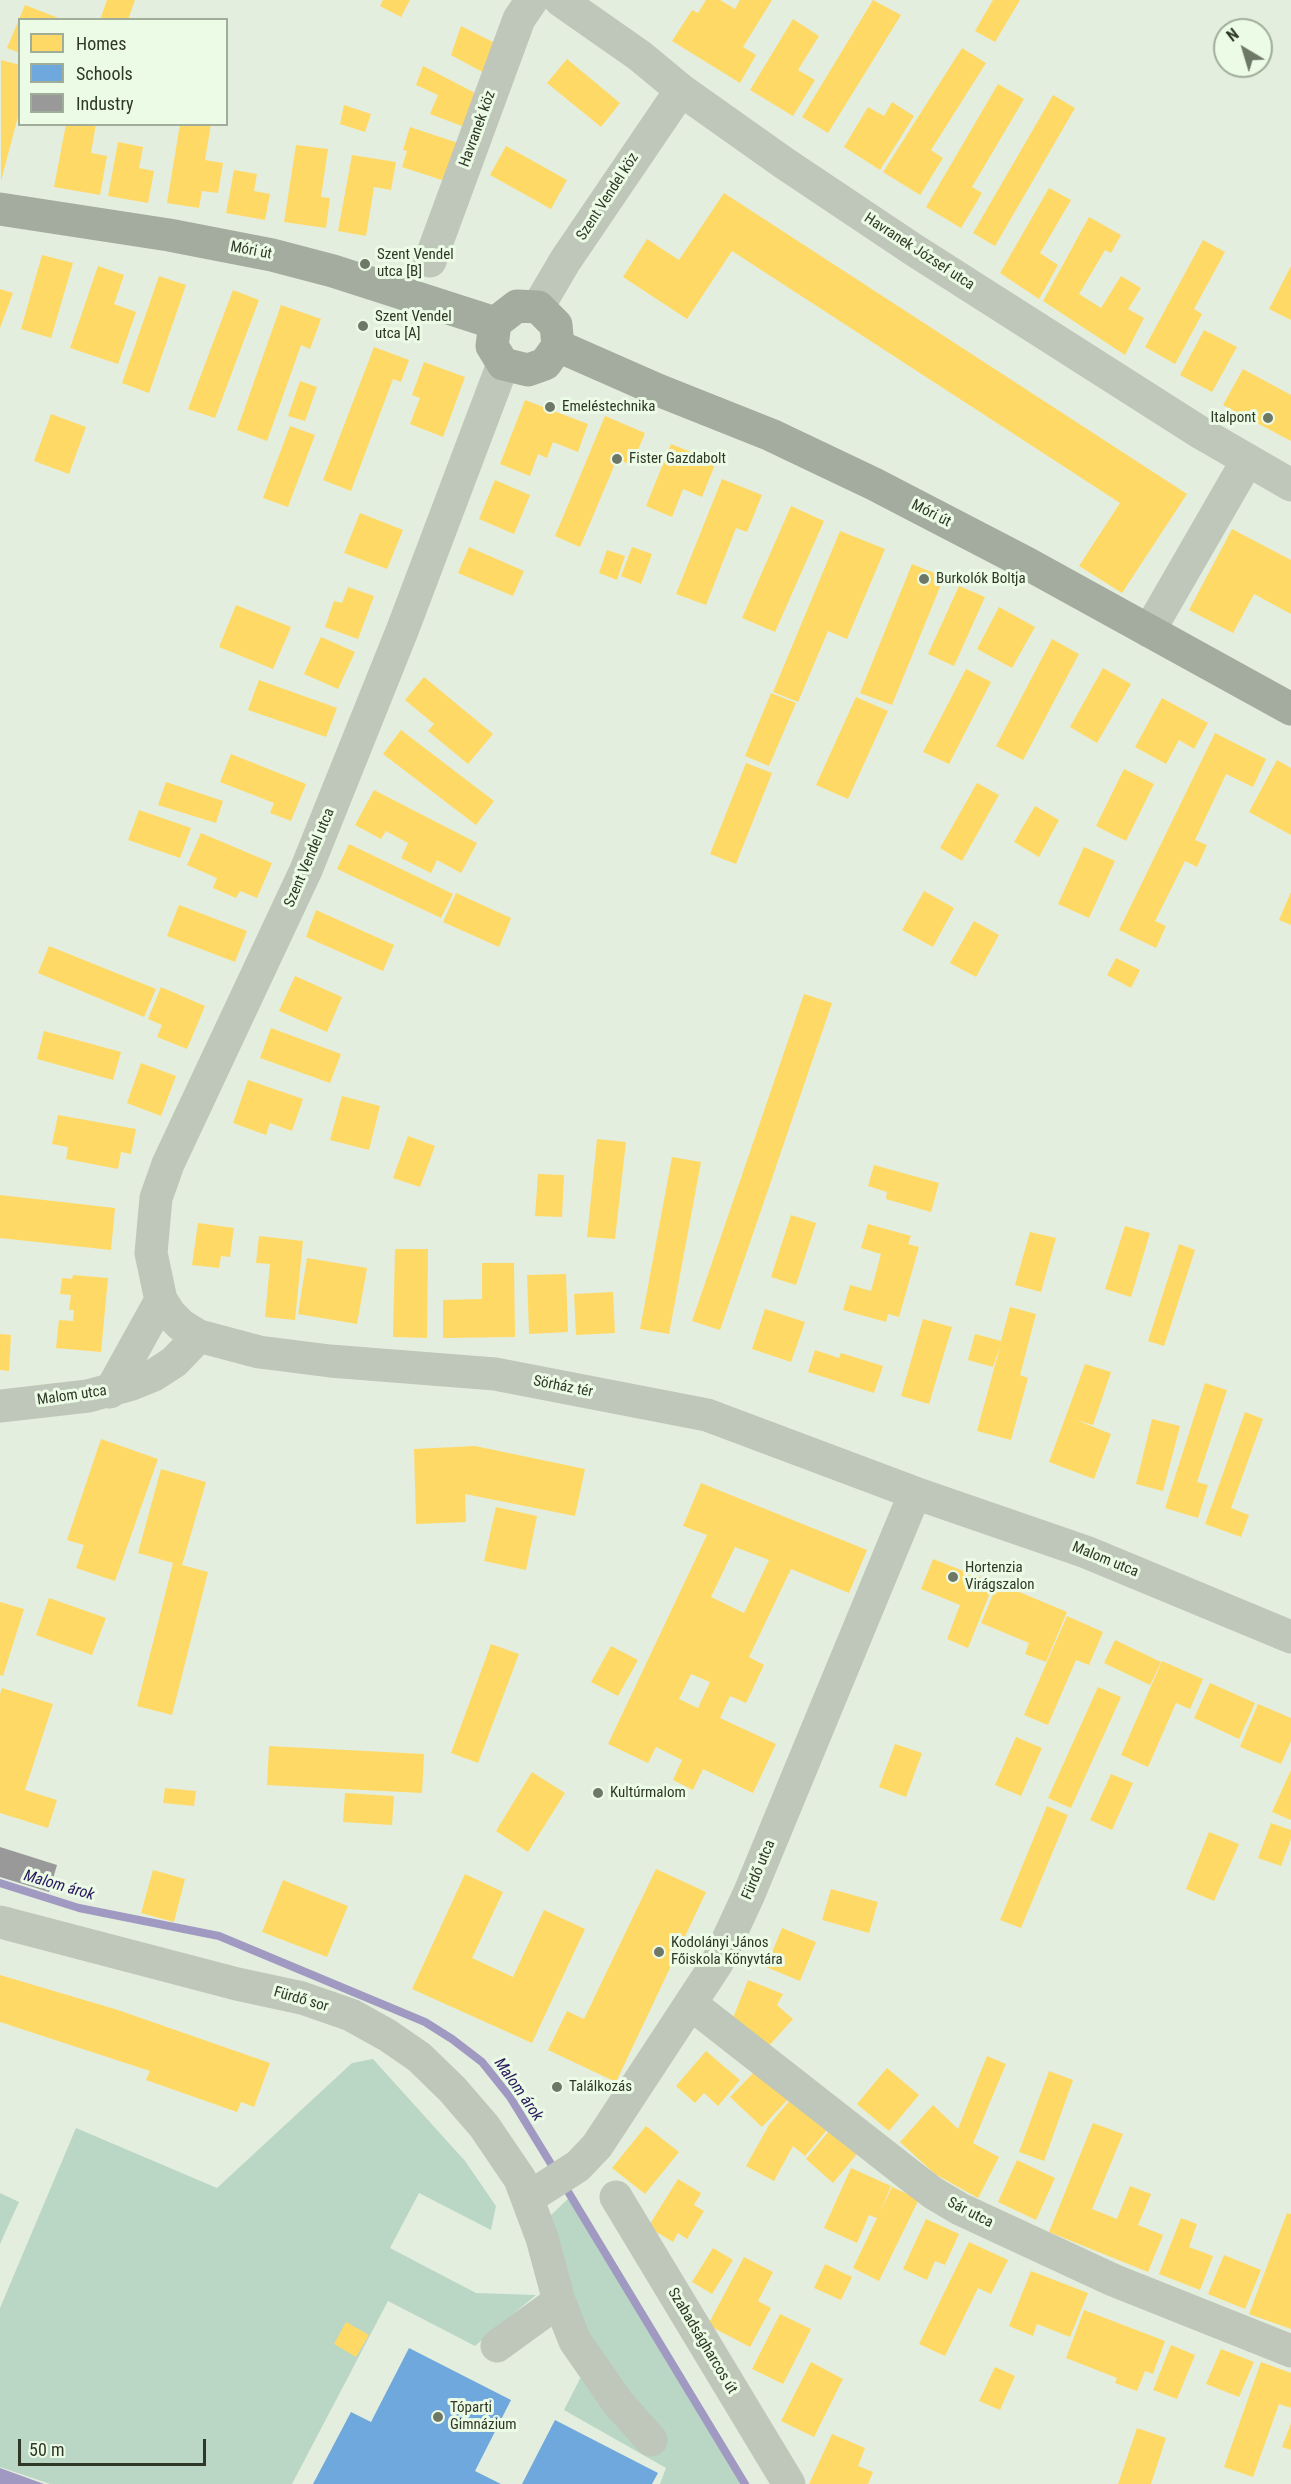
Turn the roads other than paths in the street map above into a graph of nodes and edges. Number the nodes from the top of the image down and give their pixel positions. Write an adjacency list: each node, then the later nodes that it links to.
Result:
1 (532, 0): 5 (street, Havranek köz)
2 (560, 0): 3 (street, Havranek József utca)
3 (681, 90): 6 (street, Szent Vendel köz); 10 (street, Havranek József utca)
4 (0, 209): 7 (main road, Móri út)
5 (430, 261)
6 (538, 307): 7 (main road); 8 (main road)
7 (495, 323): 9 (main road)
8 (558, 346): 9 (main road); 12 (main road, Móri út)
9 (503, 364): 14 (street, Szent Vendel utca)
10 (1246, 461): 11 (street, Havranek József utca); 12 (street)
11 (1291, 485)
12 (1149, 631): 13 (main road, Móri út)
13 (1291, 709)
14 (161, 1300): 15 (street, Szent Vendel utca); 16 (street)
15 (199, 1336): 16 (street, Malom utca); 18 (street, Sörház tér)
16 (110, 1392): 17 (street, Malom utca)
17 (0, 1406)
18 (915, 1493): 19 (street, Malom utca); 21 (street, Fürdő utca)
19 (1291, 1637)
20 (0, 1922): 22 (street, Fürdő sor)
21 (691, 2004): 22 (street, Fürdő utca); 26 (street, Sár utca)
22 (537, 2193): 24 (street, Fürdő sor)
23 (616, 2197): 28 (street, Szabadságharcos út)
24 (559, 2301): 25 (street); 27 (street, Fürdő sor)
25 (497, 2346)
26 (1291, 2351)
27 (651, 2440)
28 (789, 2484)

